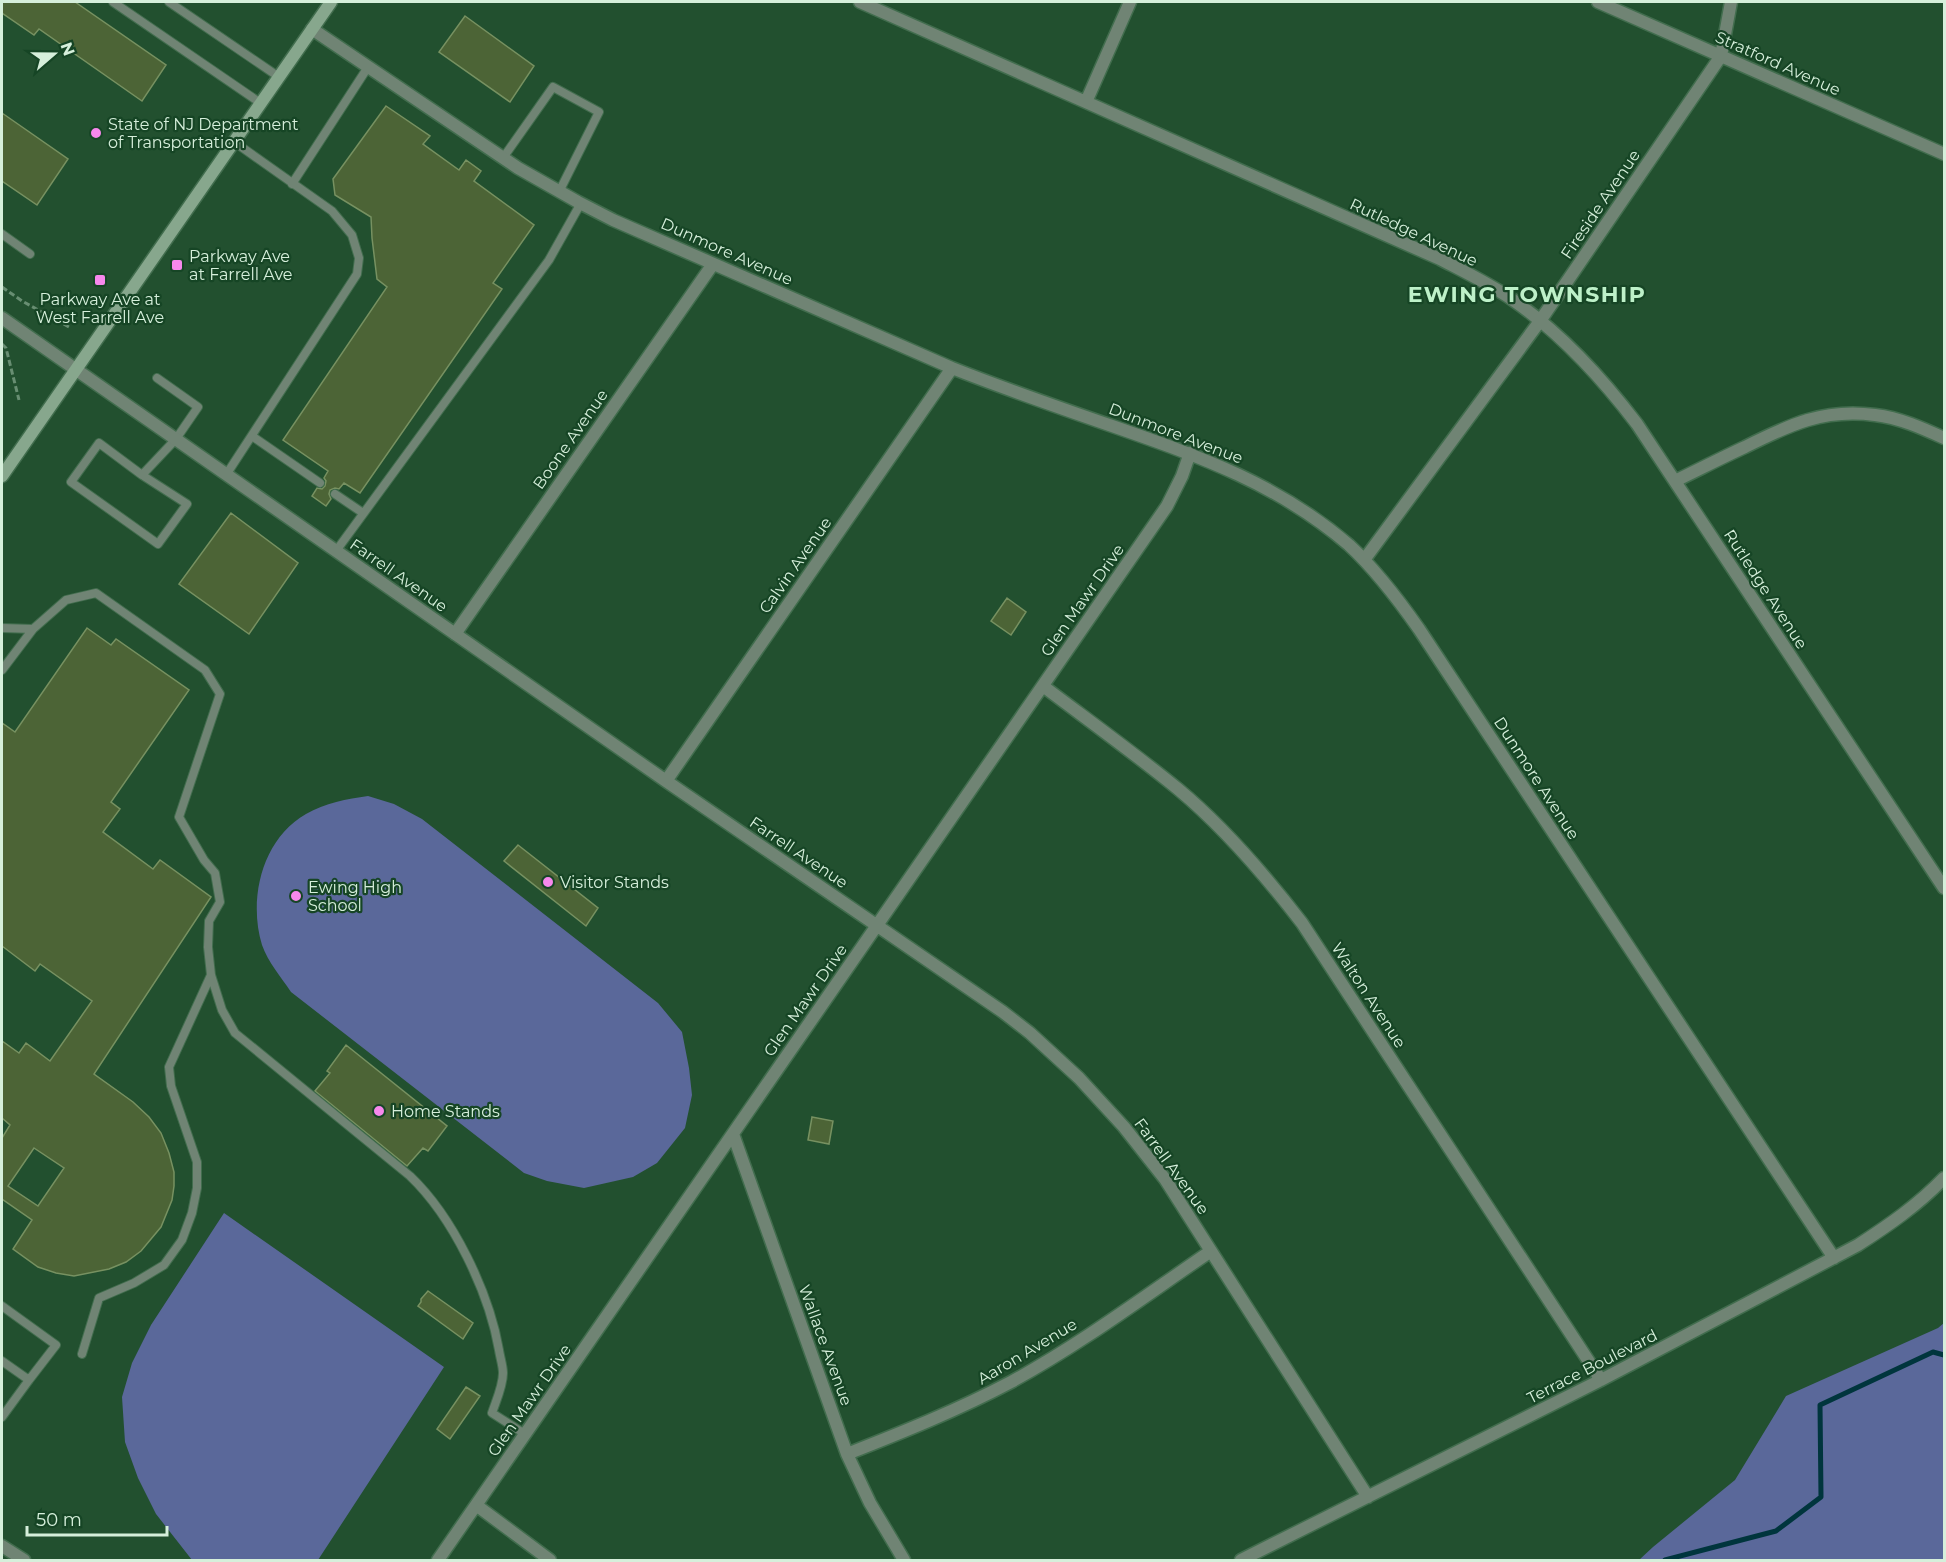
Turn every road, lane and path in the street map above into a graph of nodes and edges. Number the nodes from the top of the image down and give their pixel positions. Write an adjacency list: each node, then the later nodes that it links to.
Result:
1 (113, 2): 12 (lane)
2 (169, 2): 11 (lane)
3 (331, 2): 8 (main road)
4 (860, 2): 13 (street, Rutledge Avenue)
5 (1130, 2): 13 (street)
6 (1598, 2): 9 (street, Stratford Avenue)
7 (1731, 2): 9 (street, Fireside Avenue)
8 (312, 29): 10 (street, Dunmore Avenue); 11 (main road)
9 (1721, 56): 15 (street, Stratford Avenue); 25 (street, Fireside Avenue)
10 (368, 67): 16 (street, Dunmore Avenue); 17 (lane)
11 (279, 76): 12 (main road)
12 (259, 102): 14 (main road)
13 (1086, 102): 25 (street, Rutledge Avenue)
14 (232, 141): 17 (lane); 29 (main road)
15 (1944, 154)
16 (503, 158): 18 (street, Dunmore Avenue); 18 (lane)
17 (292, 184): 32 (lane)
18 (560, 192): 19 (street, Dunmore Avenue)
19 (581, 203): 22 (street, Dunmore Avenue); 42 (lane)
20 (2, 234): 21 (lane)
21 (30, 254)
22 (713, 264): 28 (street, Dunmore Avenue); 47 (street, Boone Avenue)
23 (2, 287): 26 (path)
24 (2, 318): 29 (street, Farrell Avenue)
25 (1540, 321): 39 (street, Rutledge Avenue); 44 (street, Fireside Avenue)
26 (69, 327)
27 (2, 344): 31 (path)
28 (952, 368): 35 (street, Dunmore Avenue); 50 (street, Calvin Avenue)
29 (75, 370): 34 (street, Farrell Avenue); 38 (main road)
30 (157, 378): 34 (lane)
31 (19, 400)
32 (252, 436): 37 (lane); 40 (lane)
33 (1944, 438): 39 (street)
34 (176, 439): 36 (lane); 37 (street, Farrell Avenue)
35 (1190, 453): 44 (street, Dunmore Avenue); 49 (street, Glen Mawr Drive)
36 (142, 474): 36 (lane)
37 (226, 475): 43 (street, Farrell Avenue)
38 (2, 476)
39 (1675, 481): 51 (street, Rutledge Avenue)
40 (320, 483)
41 (335, 494): 42 (lane)
42 (363, 513): 43 (lane)
43 (336, 551): 47 (street, Farrell Avenue)
44 (1364, 560): 57 (street, Dunmore Avenue)
45 (2, 628): 46 (lane)
46 (33, 629): 48 (lane); 53 (lane)
47 (455, 634): 50 (street, Farrell Avenue)
48 (2, 670)
49 (1043, 686): 52 (street, Glen Mawr Drive); 62 (street, Walton Avenue)
50 (666, 781): 52 (street, Farrell Avenue)
51 (1944, 888)
52 (877, 926): 54 (street, Glen Mawr Drive); 56 (street, Farrell Avenue)
53 (211, 975): 59 (lane); 64 (lane)
54 (733, 1134): 64 (street, Glen Mawr Drive); 65 (street, Wallace Avenue)
55 (1944, 1179): 57 (street, Terrace Boulevard)
56 (1211, 1251): 65 (street, Aaron Avenue); 66 (street, Farrell Avenue)
57 (1834, 1258): 62 (street, Terrace Boulevard)
58 (2, 1306): 61 (lane)
59 (82, 1354)
60 (2, 1361): 61 (lane)
61 (29, 1380): 63 (lane)
62 (1601, 1380): 66 (street, Terrace Boulevard)
63 (2, 1417)
64 (525, 1434): 67 (street, Glen Mawr Drive)
65 (847, 1454): 72 (street, Wallace Avenue)
66 (1368, 1497): 73 (street, Terrace Boulevard)
67 (476, 1505): 70 (street, Glen Mawr Drive); 71 (street)
68 (2, 1546): 69 (street)
69 (24, 1560)
70 (438, 1560)
71 (550, 1560)
72 (904, 1560)
73 (1241, 1560)

